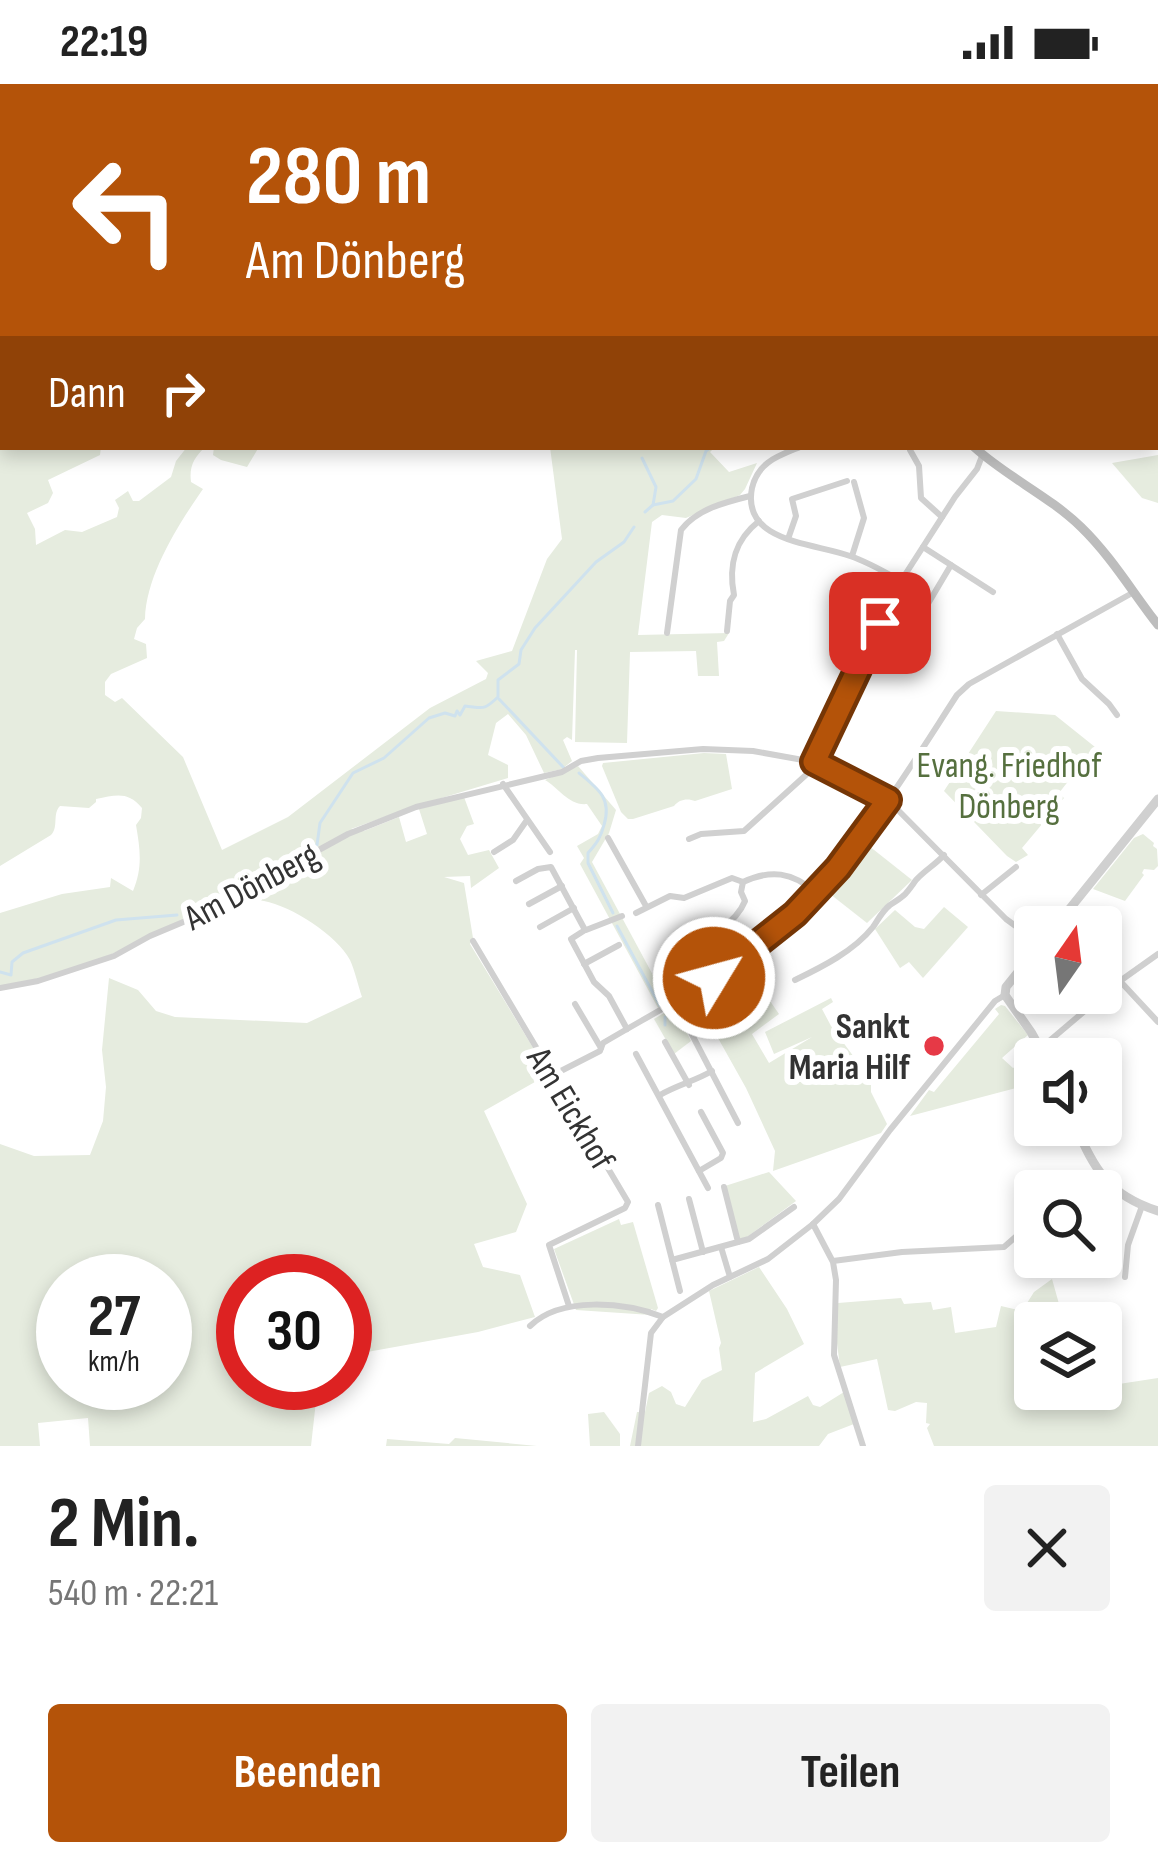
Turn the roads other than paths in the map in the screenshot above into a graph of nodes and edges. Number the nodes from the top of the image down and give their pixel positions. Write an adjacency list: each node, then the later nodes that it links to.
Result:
1 (794, 450): 4 (street)
2 (910, 450): 5 (street)
3 (978, 451): 5 (street); 13 (main road)
4 (750, 496): 6 (street); 17 (street)
5 (942, 517): 8 (street)
6 (759, 521): 7 (street); 16 (street)
7 (788, 539): 9 (street); 9 (street)
8 (923, 547): 10 (street); 11 (street)
9 (852, 556): 11 (street)
10 (951, 565): 12 (street); 14 (street)
11 (901, 581): 14 (street)
12 (993, 592)
13 (1134, 592): 15 (main road); 18 (street)
14 (880, 623): 20 (street)
15 (1158, 625)
16 (727, 631)
17 (667, 632)
18 (1058, 634): 19 (street); 23 (street)
19 (1117, 715)
20 (816, 763): 21 (street, Am Dönberg); 23 (street, Am Dönberg); 26 (street)
21 (503, 784): 24 (street); 53 (street, Am Dönberg)
22 (1158, 799): 38 (street)
23 (888, 800): 29 (street, Am Dönberg); 34 (street)
24 (527, 820): 27 (street); 28 (street)
25 (608, 838): 37 (street)
26 (689, 839)
27 (494, 852)
28 (550, 853)
29 (944, 855): 35 (street, Am Dönberg); 50 (street)
30 (1016, 867): 35 (street)
31 (516, 881): 33 (street)
32 (742, 882): 34 (street); 37 (street); 54 (street)
33 (562, 886): 36 (street); 39 (street)
34 (815, 892): 54 (street)
35 (982, 895): 42 (street, Am Dönberg)
36 (529, 904)
37 (646, 906): 40 (street)
38 (1072, 906)
39 (574, 908): 43 (street); 44 (street)
40 (636, 913)
41 (622, 916): 44 (street)
42 (1014, 925)
43 (540, 927)
44 (585, 930): 48 (street)
45 (472, 941): 67 (street, Am Eickhof)
46 (619, 945): 48 (street)
47 (1158, 953): 51 (street)
48 (584, 964): 60 (street)
49 (1014, 977): 55 (street)
50 (795, 980)
51 (1122, 980)
52 (1122, 983): 59 (street)
53 (0, 988)
54 (692, 993): 56 (street)
55 (1005, 994): 61 (street); 81 (street)
56 (675, 1002): 60 (street); 66 (street)
57 (574, 1004): 64 (street)
58 (1085, 1014): 62 (street)
59 (1158, 1022)
60 (627, 1029): 64 (street)
61 (1034, 1038)
62 (1060, 1038)
63 (665, 1042): 68 (street)
64 (601, 1048): 67 (street)
65 (636, 1054): 69 (street)
66 (712, 1071): 68 (street); 71 (street)
67 (553, 1076): 91 (street, Am Eickhof)
68 (688, 1084): 69 (street)
69 (660, 1095): 72 (street)
70 (701, 1112): 72 (street)
71 (738, 1124)
72 (699, 1171): 73 (street)
73 (708, 1187)
74 (724, 1187): 83 (street)
75 (1122, 1195): 78 (street)
76 (689, 1198): 85 (street)
77 (658, 1205): 86 (street)
78 (1142, 1206): 80 (street); 89 (street)
79 (794, 1207): 83 (street)
80 (1158, 1210)
81 (814, 1224): 87 (street); 88 (street)
82 (1014, 1238): 87 (street)
83 (738, 1242): 84 (street)
84 (722, 1247): 85 (street); 88 (street)
85 (704, 1252): 86 (street)
86 (672, 1260): 90 (street)
87 (832, 1262): 95 (street)
88 (730, 1276): 92 (street)
89 (1125, 1277)
90 (680, 1291)
91 (569, 1306): 92 (street); 93 (street)
92 (663, 1317): 94 (street)
93 (530, 1326)
94 (638, 1446)
95 (863, 1446)

